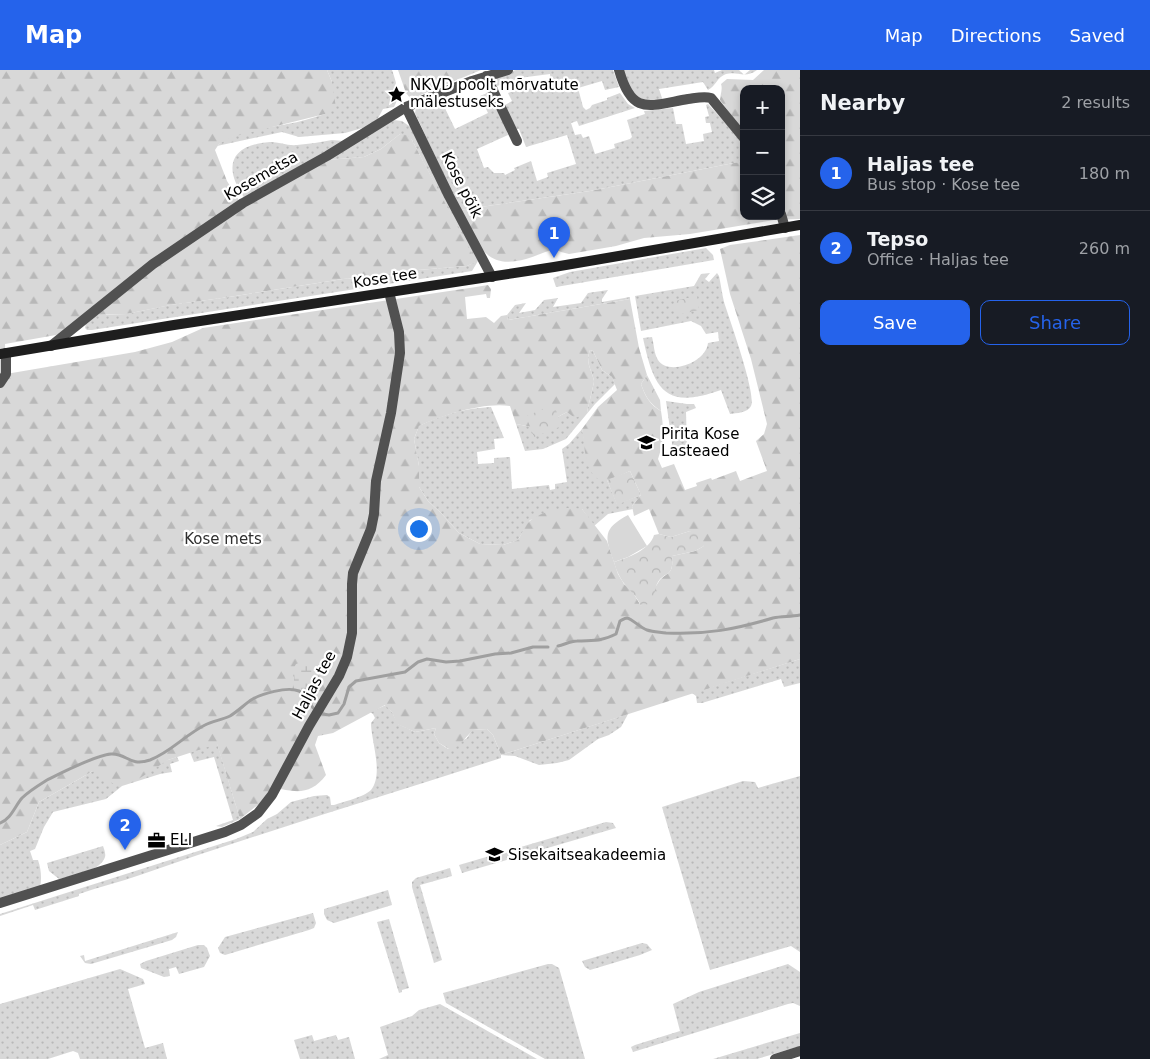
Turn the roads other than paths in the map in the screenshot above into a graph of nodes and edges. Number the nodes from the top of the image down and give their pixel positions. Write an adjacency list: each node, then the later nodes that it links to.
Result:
1 (508, 70): 3 (street, Kosemetsa)
2 (619, 70): 5 (street)
3 (486, 76): 4 (street, Kosemetsa); 6 (street)
4 (406, 107): 10 (street, Kose põik); 12 (street, Kosemetsa)
5 (740, 133)
6 (517, 141)
7 (783, 220): 9 (street)
8 (800, 225): 9 (main road, Kose tee)
9 (785, 228): 10 (main road, Kose tee)
10 (492, 277): 11 (main road, Kose tee)
11 (389, 292): 12 (main road, Kose tee); 15 (street, Haljas tee)
12 (51, 346): 13 (main road, Kose tee)
13 (3, 353): 14 (street, Kose tee)
14 (0, 383)
15 (0, 903)
16 (800, 1052): 17 (street)
17 (775, 1059)

